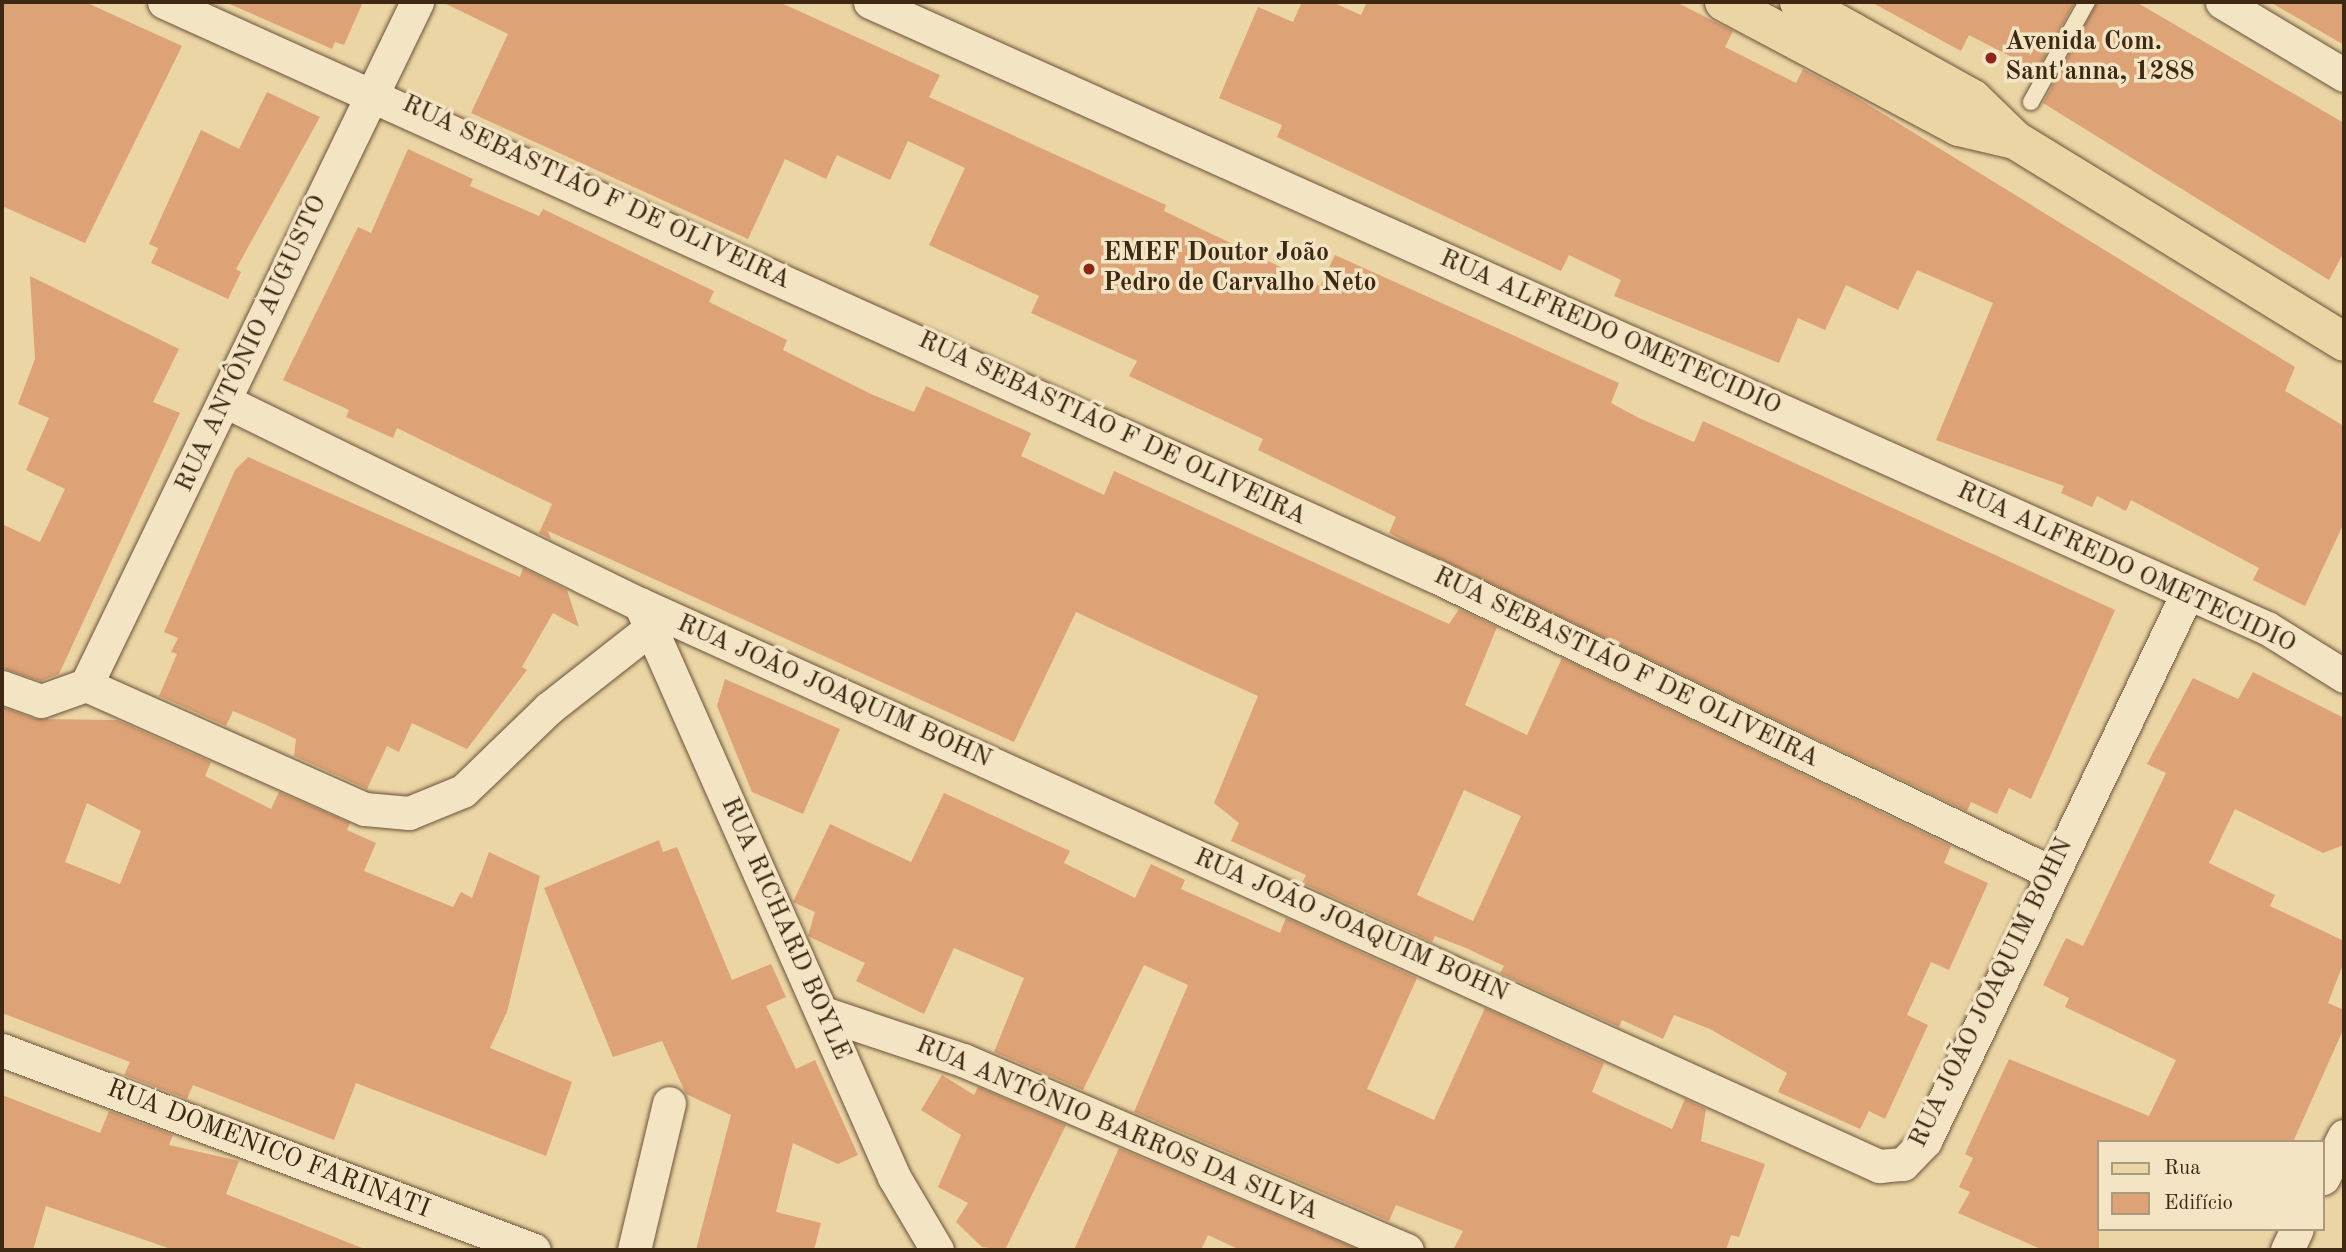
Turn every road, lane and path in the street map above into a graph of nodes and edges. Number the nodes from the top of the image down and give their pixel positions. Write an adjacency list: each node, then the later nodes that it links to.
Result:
1 (164, 2): 9 (street, RUA SEBASTIÃO F DE OLIVEIRA)
2 (418, 2): 9 (street, RUA ANTÔNIO AUGUSTO)
3 (870, 2): 14 (street, RUA ALFREDO OMETECIDIO)
4 (1724, 2): 11 (main road)
5 (1799, 2): 11 (main road)
6 (2087, 2): 10 (lane)
7 (2222, 2): 8 (street)
8 (2344, 75)
9 (370, 90): 13 (street, RUA ANTÔNIO AUGUSTO); 19 (street, RUA SEBASTIÃO F DE OLIVEIRA)
10 (2031, 102)
11 (2015, 140): 12 (main road)
12 (2344, 342)
13 (226, 402): 15 (street, RUA JOÃO JOAQUIM BOHN); 17 (street, RUA ANTÔNIO AUGUSTO)
14 (2186, 596): 16 (street, RUA ALFREDO OMETECIDIO); 19 (street, RUA JOÃO JOAQUIM BOHN)
15 (646, 616): 17 (street); 19 (street, RUA JOÃO JOAQUIM BOHN); 20 (street, RUA RICHARD BOYLE)
16 (2344, 676)
17 (86, 685): 18 (street)
18 (2, 687)
19 (2052, 873)
20 (823, 1013): 28 (street, RUA RICHARD BOYLE); 29 (street, RUA ANTÔNIO BARROS DA SILVA)
21 (2, 1050): 26 (street, RUA DOMENICO FARINATI)
22 (669, 1103): 27 (street)
23 (2344, 1136): 24 (street)
24 (2325, 1174)
25 (2296, 1231): 30 (street)
26 (534, 1250)
27 (634, 1250)
28 (937, 1250)
29 (1407, 1250)
30 (2287, 1250)

